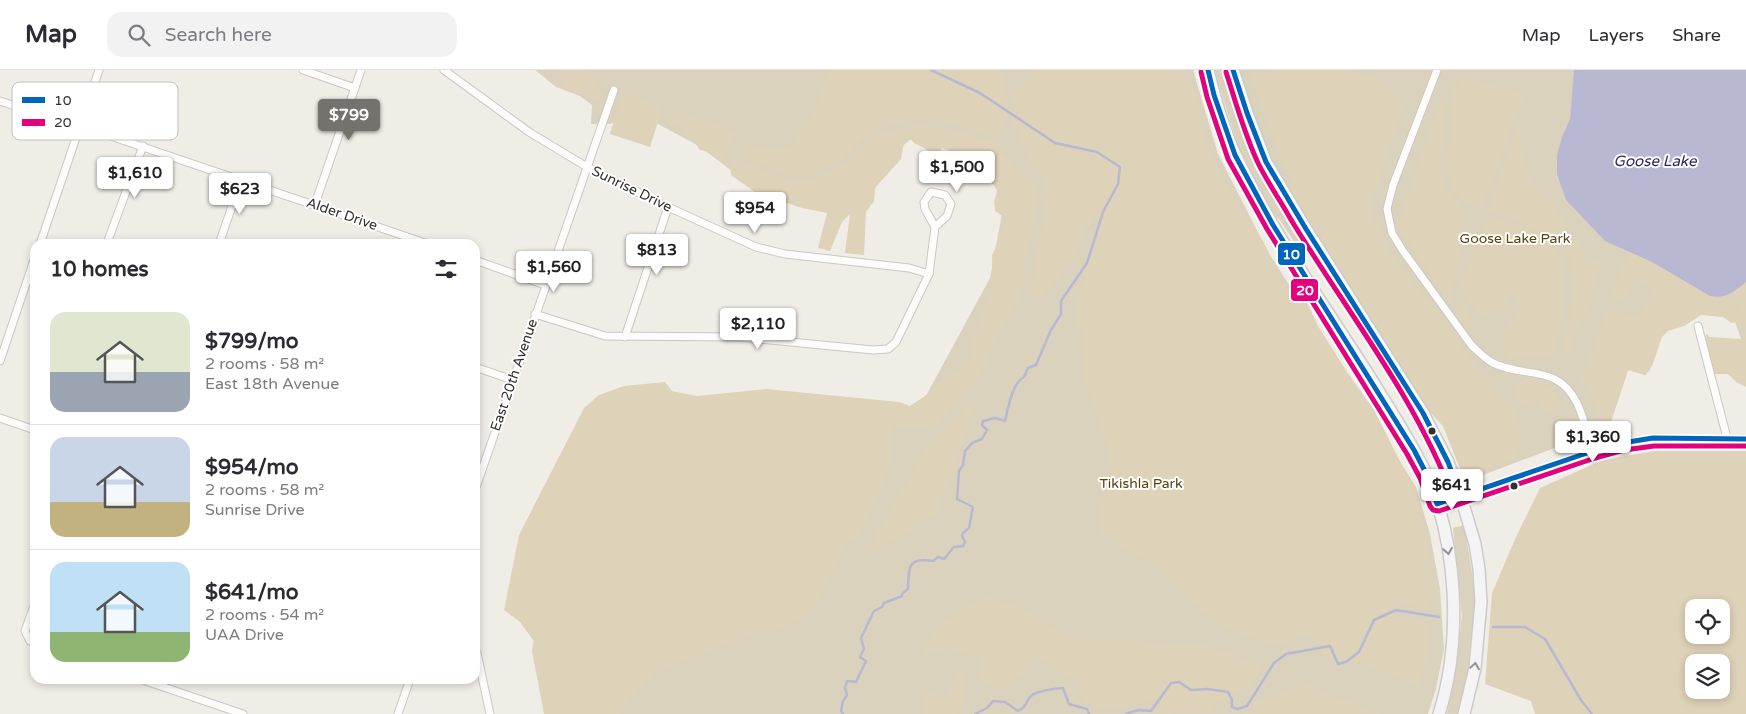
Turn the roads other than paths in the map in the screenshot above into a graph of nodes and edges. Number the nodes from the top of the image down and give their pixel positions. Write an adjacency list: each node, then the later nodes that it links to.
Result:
1 (99, 70): 8 (street)
2 (303, 70): 9 (street)
3 (361, 70): 9 (street)
4 (444, 70): 16 (street, Sunrise Drive)
5 (1208, 70): 42 (main road)
6 (1233, 70): 41 (main road)
7 (1437, 70): 39 (street)
8 (95, 82)
9 (355, 88): 18 (street)
10 (614, 90): 16 (street, East 20th Avenue)
11 (0, 101): 12 (street, Alder Drive)
12 (12, 105)
13 (75, 140): 21 (street)
14 (124, 140): 15 (street, Alder Drive)
15 (143, 146): 17 (street, Alder Drive); 22 (street)
16 (587, 167): 19 (street, Sunrise Drive); 28 (street, East 20th Avenue)
17 (241, 180): 18 (street, Alder Drive); 23 (street)
18 (315, 204): 24 (street, Alder Drive)
19 (668, 207): 27 (street, Sunrise Drive); 31 (street)
20 (935, 227): 20 (street); 27 (street)
21 (42, 239)
22 (108, 239)
23 (221, 239)
24 (414, 239)
25 (480, 262): 28 (street)
26 (30, 273): 32 (street)
27 (929, 274): 31 (street)
28 (545, 285): 29 (street, East 20th Avenue)
29 (535, 314): 31 (street); 34 (street, East 20th Avenue)
30 (1698, 326): 37 (street)
31 (625, 337)
32 (0, 360)
33 (480, 369): 34 (street)
34 (513, 380): 40 (street, East 20th Avenue)
35 (0, 418): 36 (street)
36 (30, 428)
37 (1727, 438): 38 (street); 39 (street)
38 (1746, 439)
39 (1593, 451): 41 (street)
40 (480, 469)
41 (1461, 497): 42 (street); 52 (main road, one-way to 41)
42 (1437, 504): 51 (main road, one-way to 51)
43 (30, 617): 44 (street)
44 (30, 639)
45 (480, 667): 50 (street)
46 (155, 684): 48 (street)
47 (408, 684): 49 (street)
48 (243, 714)
49 (398, 714)
50 (490, 714)
51 (1439, 714)
52 (1464, 714)

